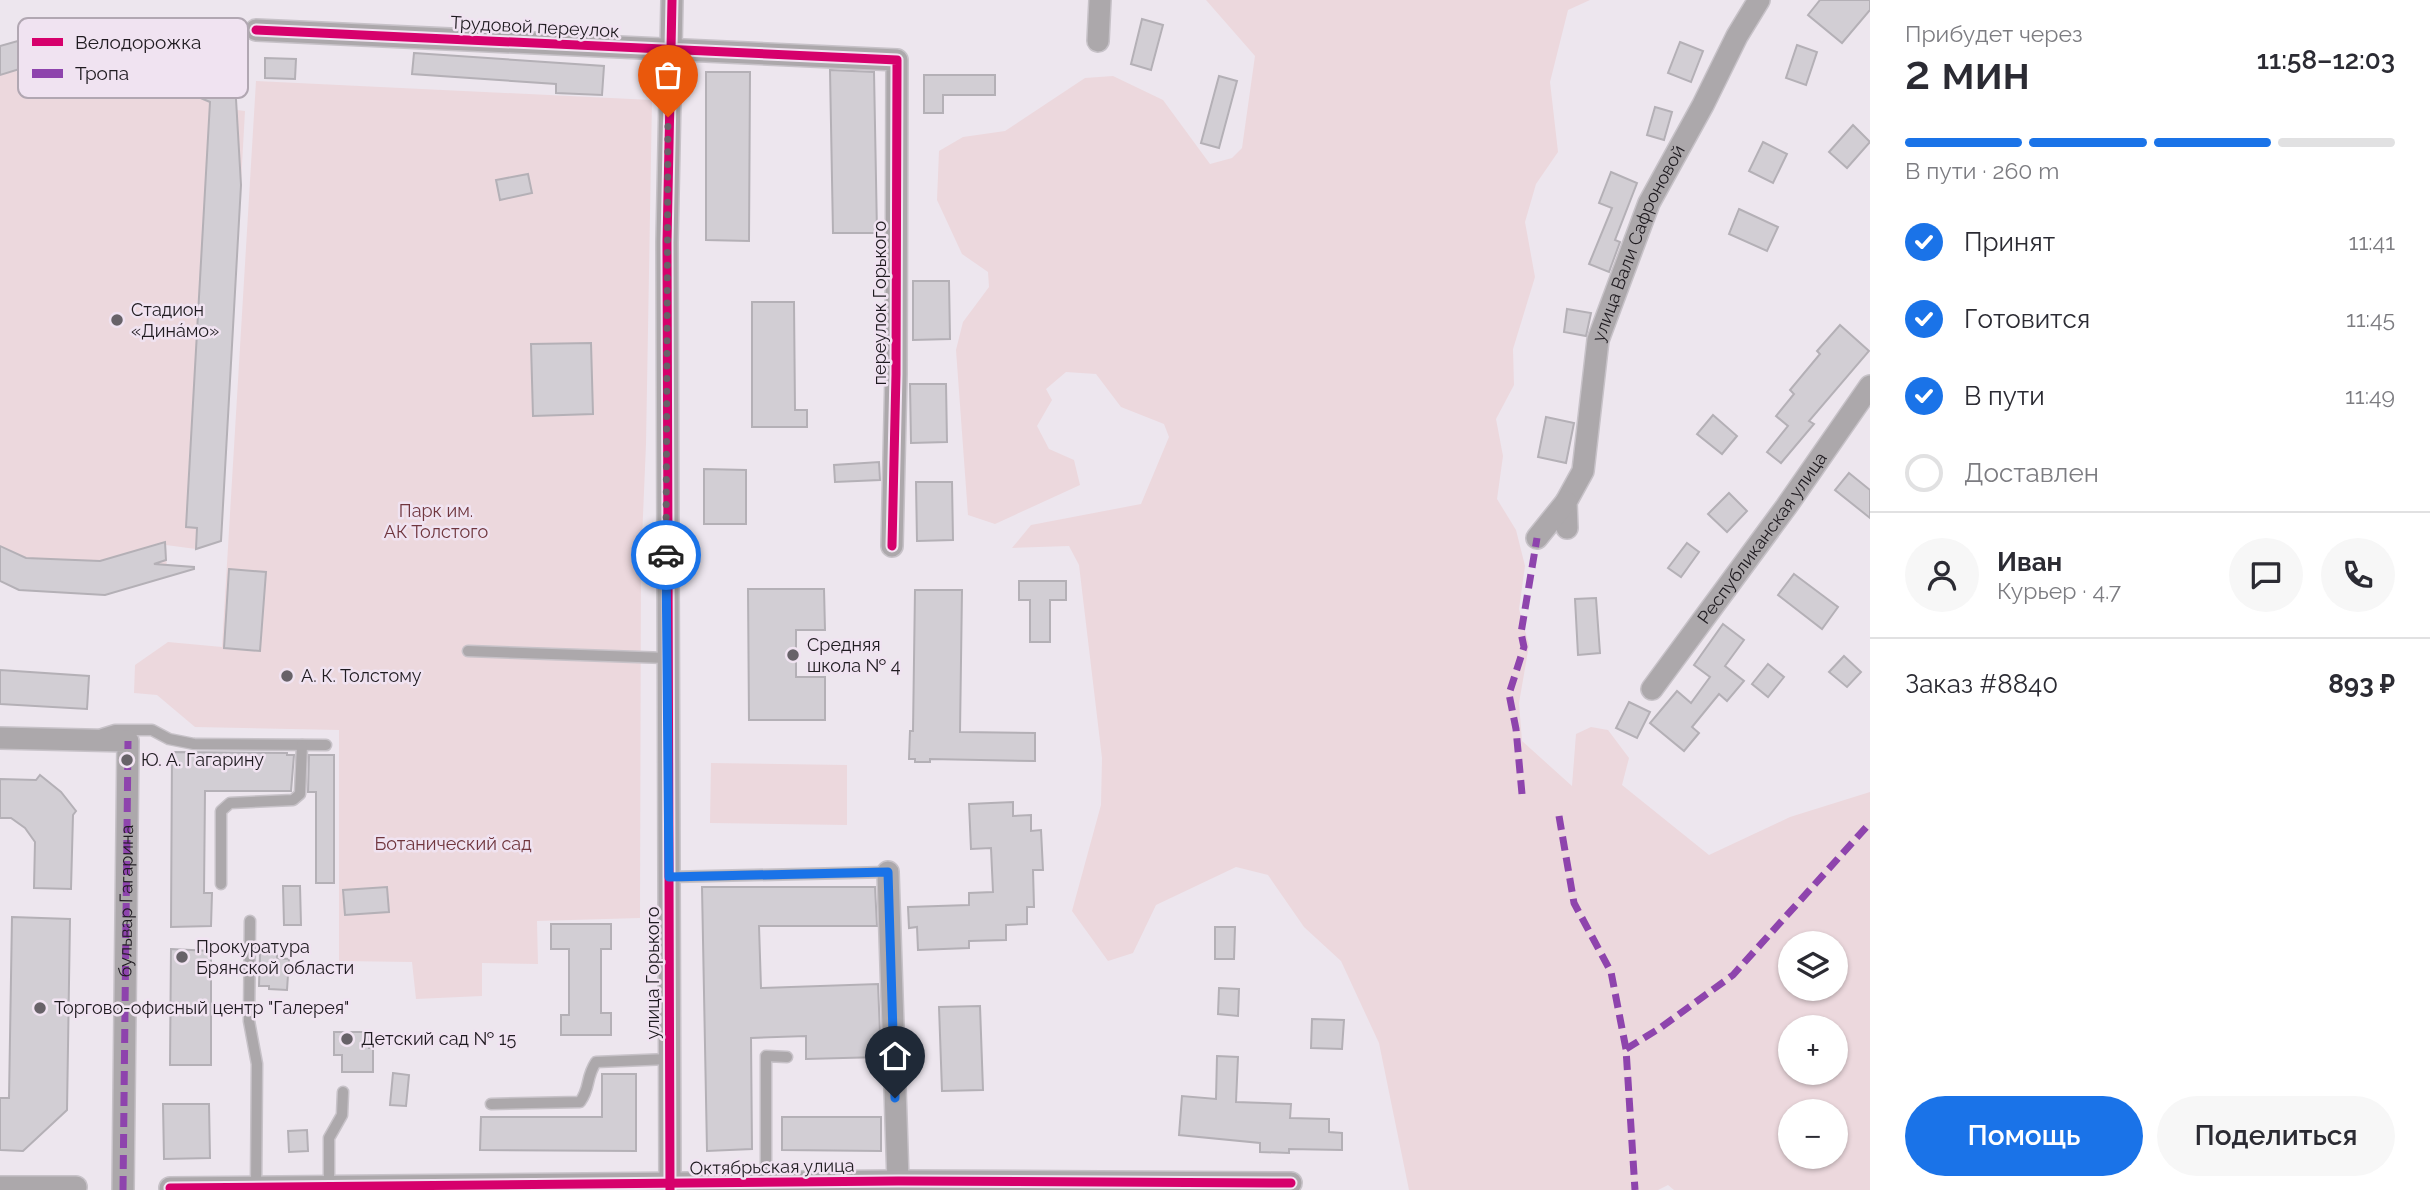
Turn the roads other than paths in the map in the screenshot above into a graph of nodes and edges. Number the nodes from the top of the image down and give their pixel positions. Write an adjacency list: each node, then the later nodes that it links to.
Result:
1 (672, 0): 6 (street, улица Горького)
2 (1100, 0): 5 (street)
3 (1759, 0): 9 (street, улица Вали Сафроновой)
4 (256, 30): 6 (street, Трудовой переулок)
5 (1098, 41)
6 (669, 50): 7 (street, Трудовой переулок); 14 (street, улица Горького)
7 (897, 60): 12 (street, переулок Горького)
8 (1869, 388): 15 (street, Республиканская улица)
9 (1566, 502): 10 (street); 11 (street, улица Вали Сафроновой)
10 (1567, 528)
11 (1537, 538)
12 (892, 546)
13 (468, 651): 14 (lane)
14 (667, 658): 21 (street, улица Горького)
15 (1652, 688)
16 (0, 738): 17 (street, бульвар Гагарина)
17 (83, 740): 18 (lane); 39 (street, бульвар Гагарина)
18 (302, 745): 19 (lane); 22 (lane)
19 (326, 745)
20 (888, 872): 21 (lane); 28 (street)
21 (669, 877): 25 (street, улица Горького)
22 (221, 884)
23 (250, 920): 35 (lane)
24 (787, 1056): 29 (lane)
25 (669, 1059): 27 (lane); 33 (street, улица Горького)
26 (344, 1092): 36 (lane)
27 (491, 1104)
28 (898, 1181): 29 (street, Октябрьская улица); 30 (street, Октябрьская улица)
29 (766, 1182): 33 (street, Октябрьская улица)
30 (1291, 1183)
31 (0, 1187): 32 (street)
32 (76, 1187)
33 (670, 1187): 38 (street, Октябрьская улица)
34 (170, 1188): 37 (street, Октябрьская улица)
35 (256, 1188): 36 (street, Октябрьская улица); 37 (street, Октябрьская улица)
36 (329, 1188): 38 (street, Октябрьская улица)
37 (217, 1189)
38 (367, 1189)
39 (122, 1190)

